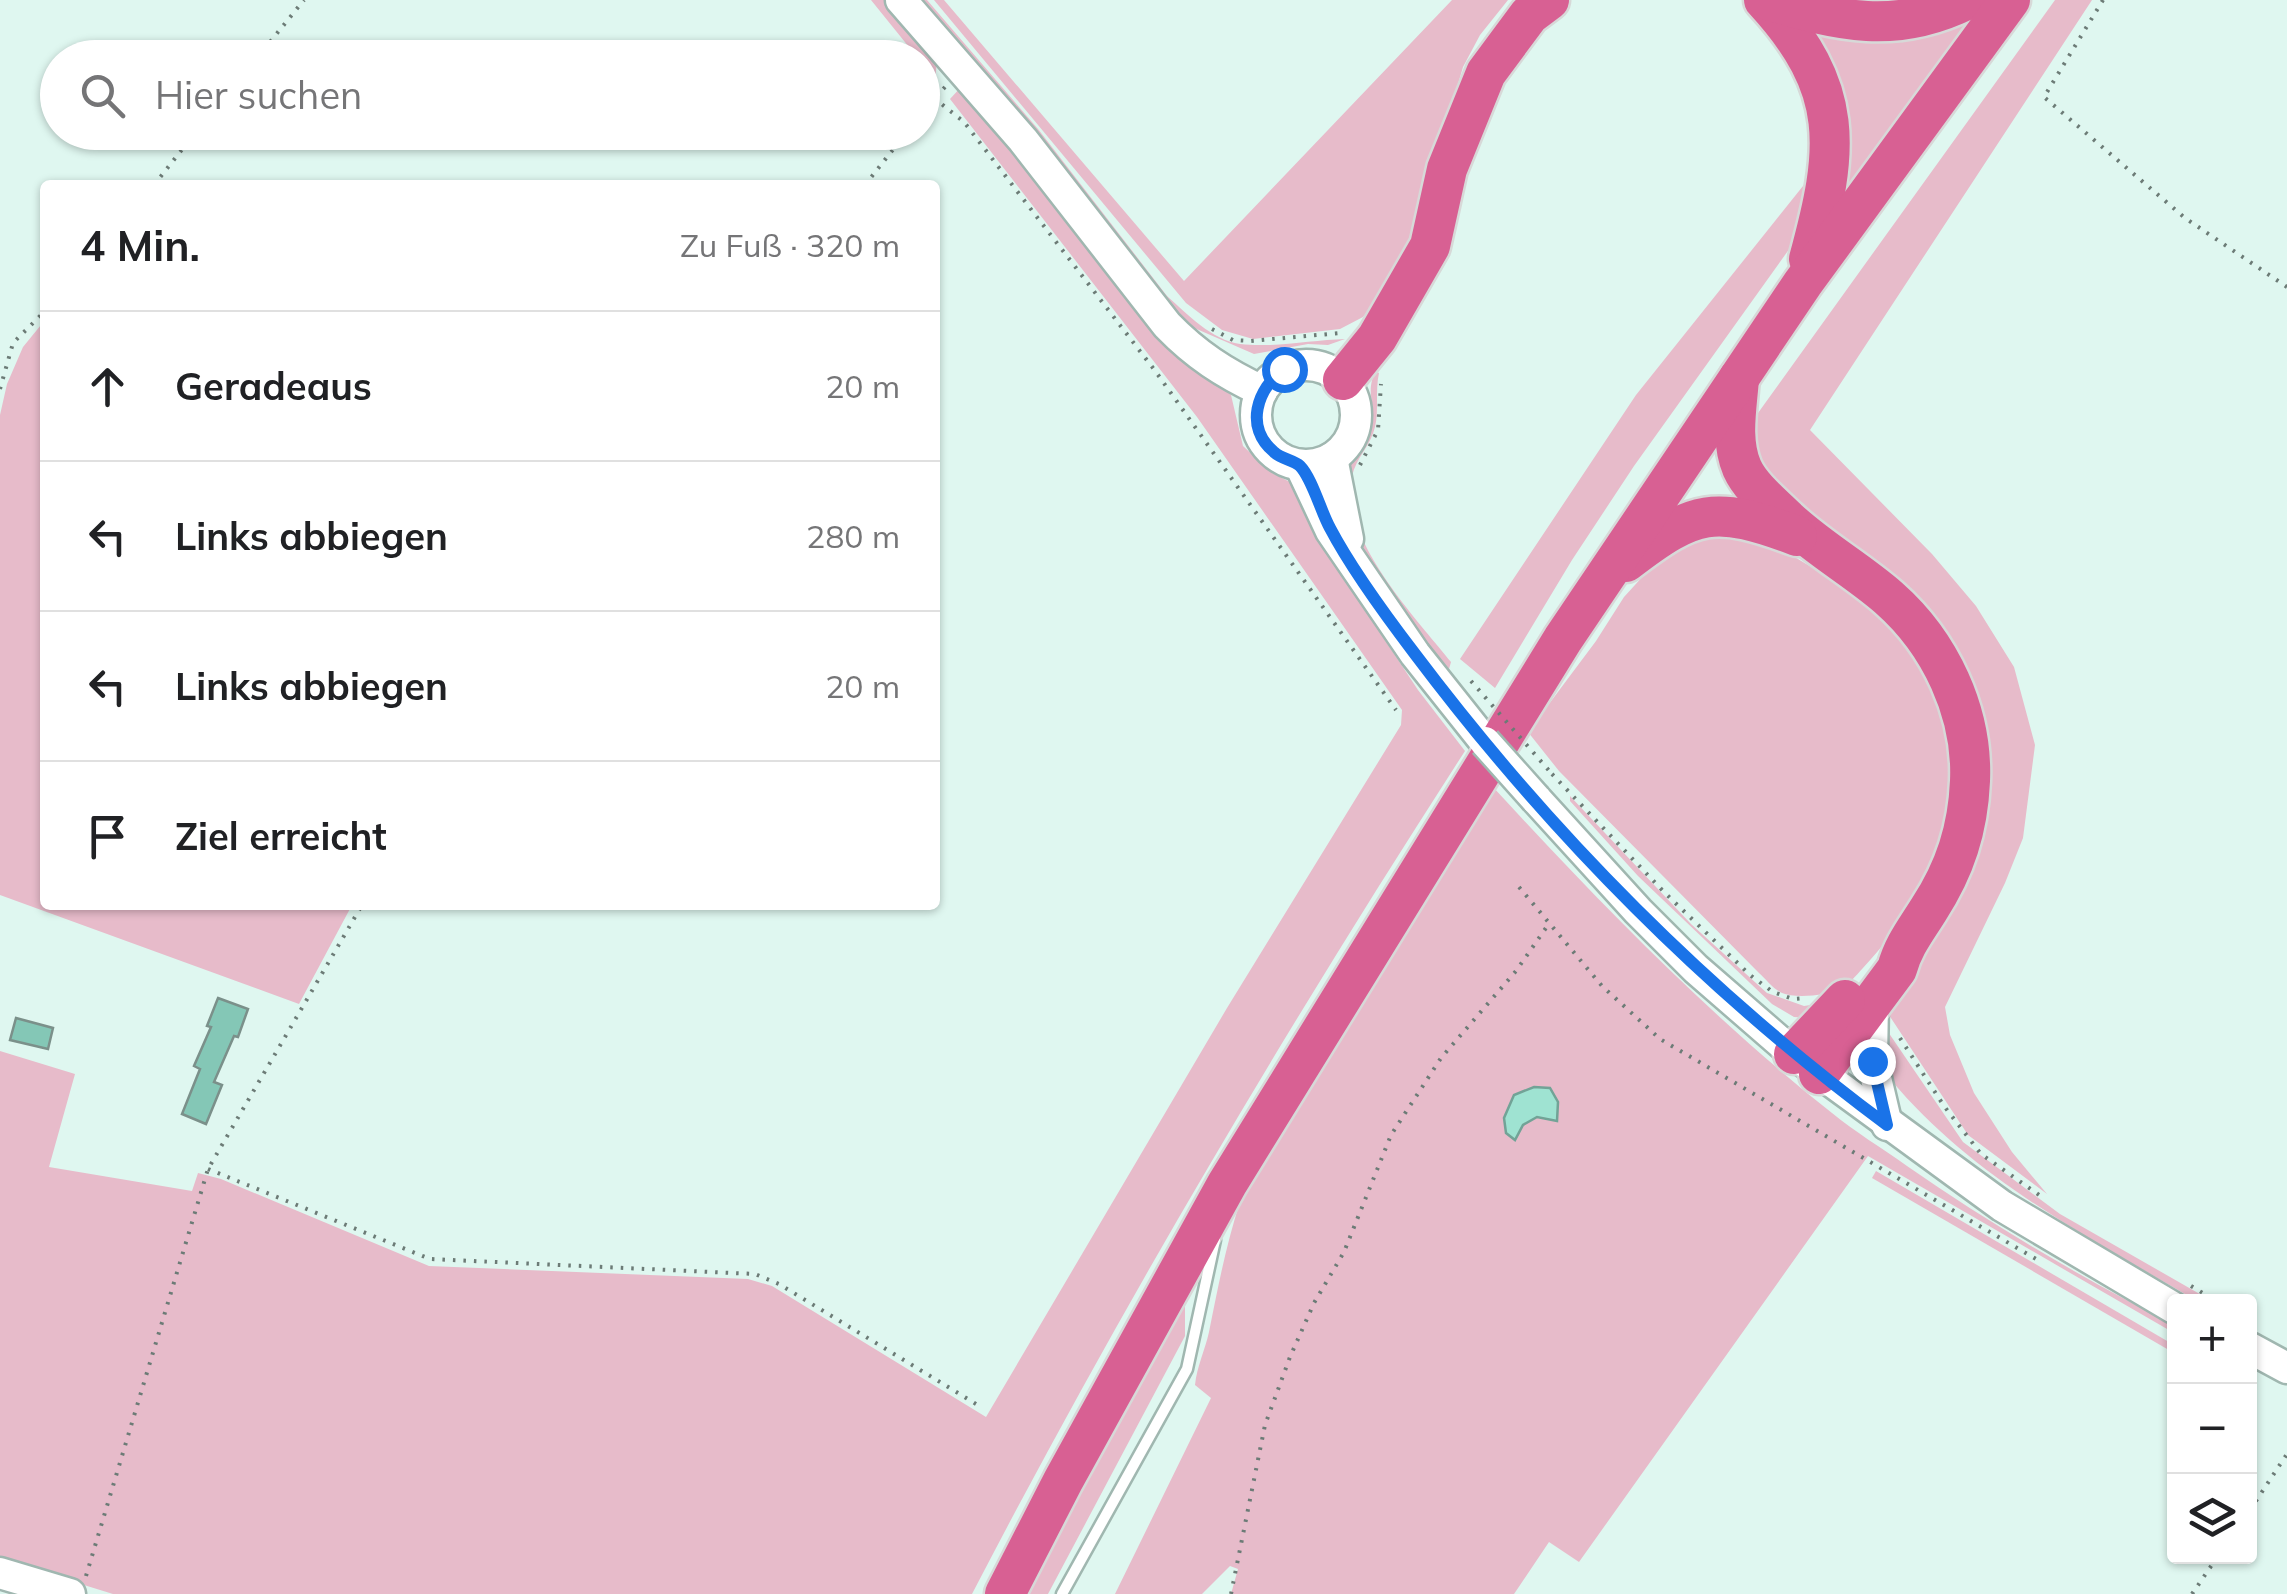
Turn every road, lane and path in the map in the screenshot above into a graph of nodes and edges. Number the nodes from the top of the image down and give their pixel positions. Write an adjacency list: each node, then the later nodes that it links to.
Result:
1 (304, 0): 8 (path)
2 (901, 0): 9 (main road)
3 (1549, 0): 22 (highway)
4 (1766, 0): 5 (highway); 18 (highway)
5 (1966, 0)
6 (2010, 0): 18 (highway)
7 (2102, 0): 19 (path)
8 (272, 40)
9 (936, 40)
10 (940, 44): 11 (main road)
11 (963, 70): 12 (path); 25 (main road)
12 (940, 92)
13 (940, 103): 32 (path)
14 (182, 150): 16 (path)
15 (892, 150): 17 (path)
16 (158, 180)
17 (869, 180)
18 (1803, 283): 23 (highway)
19 (2287, 286)
20 (40, 315): 24 (path)
21 (1207, 326): 22 (path)
22 (1354, 366): 25 (main road); 27 (main road); 27 (path)
23 (1739, 378): 28 (highway); 30 (highway)
24 (0, 389)
25 (1262, 392): 26 (main road)
26 (1300, 465): 27 (main road); 29 (main road)
27 (1344, 466): 29 (main road)
28 (1810, 541): 30 (highway); 37 (highway)
29 (1354, 564): 31 (main road)
30 (1599, 583): 42 (highway)
31 (1463, 692): 33 (main road, bridge); 33 (path, bridge)
32 (1396, 710)
33 (1544, 786): 39 (main road)
34 (1520, 886): 36 (path)
35 (359, 910): 41 (path)
36 (1548, 925): 43 (path); 55 (path)
37 (1902, 949): 38 (highway); 39 (highway)
38 (1874, 1001): 39 (highway); 40 (main road)
39 (1806, 1064): 40 (main road)
40 (1887, 1125): 44 (main road)
41 (208, 1170): 47 (path); 52 (path)
42 (1227, 1184): 53 (highway); 54 (lane)
43 (2036, 1259)
44 (2167, 1304)
45 (2257, 1352): 46 (main road)
46 (2287, 1368)
47 (981, 1408)
48 (2287, 1454): 49 (path)
49 (2257, 1499)
50 (2213, 1564): 56 (path)
51 (0, 1573): 52 (main road)
52 (78, 1585)
53 (1004, 1594)
54 (1062, 1594)
55 (1231, 1594)
56 (2192, 1594)

